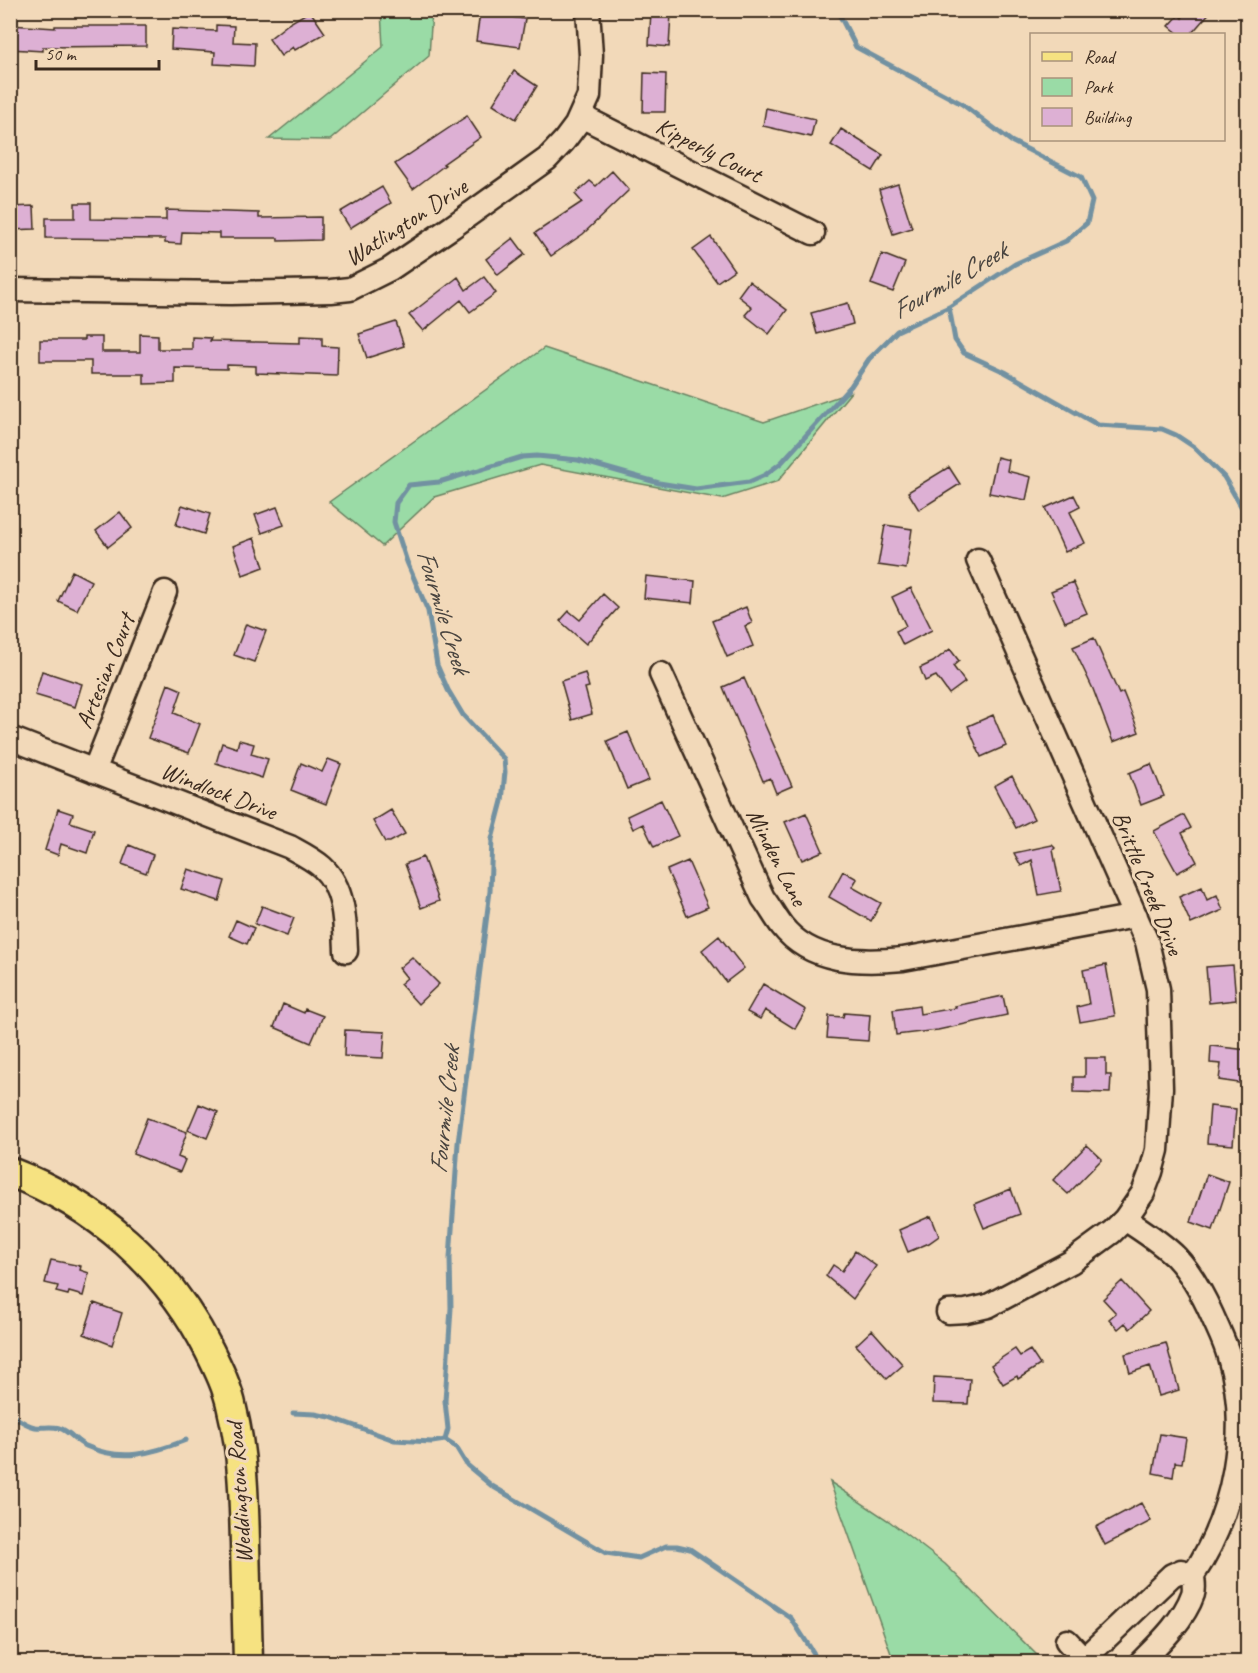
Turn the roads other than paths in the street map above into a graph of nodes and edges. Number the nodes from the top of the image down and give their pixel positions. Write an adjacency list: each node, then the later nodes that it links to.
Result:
1 (588, 10): 2 (street, Watlington Drive)
2 (581, 116): 3 (street, Kipperly Court); 4 (street, Watlington Drive)
3 (813, 233)
4 (10, 290)
5 (978, 560): 10 (street, Brittle Creek Drive)
6 (165, 592): 9 (street, Artesian Court)
7 (661, 674): 10 (street, Minden Lane)
8 (10, 738): 9 (street, Windlock Drive)
9 (94, 771): 11 (street, Windlock Drive)
10 (1136, 916): 13 (street, Brittle Creek Drive)
11 (346, 951)
12 (10, 1172): 18 (main road, Weddington Road)
13 (1125, 1219): 14 (street, Brittle Creek Drive); 15 (street)
14 (948, 1312)
15 (1193, 1575): 17 (street); 19 (street)
16 (1067, 1641): 17 (street)
17 (1086, 1661)
18 (248, 1662)
19 (1141, 1662)

